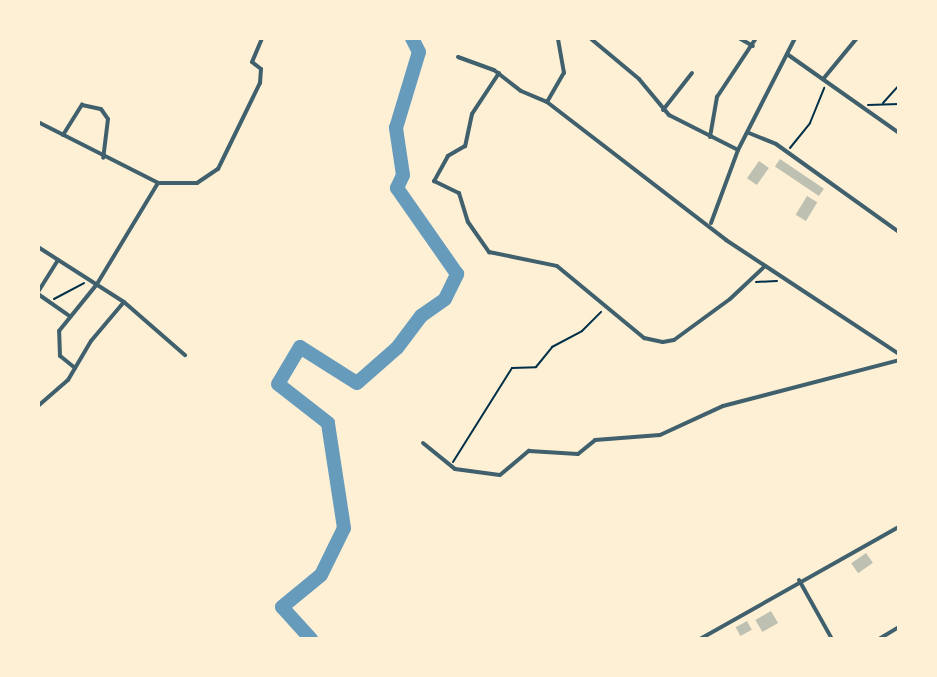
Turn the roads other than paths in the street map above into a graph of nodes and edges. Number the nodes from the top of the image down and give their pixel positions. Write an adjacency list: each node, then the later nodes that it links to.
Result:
1 (262, 38): 23 (street)
2 (558, 38): 14 (street)
3 (590, 38): 15 (street)
4 (739, 38): 8 (street)
5 (756, 38): 8 (street)
6 (795, 38): 9 (street)
7 (857, 38): 13 (street)
8 (753, 46): 20 (street)
9 (787, 54): 13 (street); 17 (street)
10 (458, 57): 11 (street)
11 (499, 73): 14 (street); 28 (street)
12 (692, 73): 15 (street)
13 (825, 78): 18 (street)
14 (547, 102): 28 (street)
15 (663, 110): 20 (street)
16 (38, 122): 19 (street)
17 (749, 133): 21 (street); 25 (street)
18 (899, 133)
19 (63, 135): 22 (street); 22 (street)
20 (710, 137): 21 (street)
21 (738, 150): 24 (street)
22 (103, 158): 23 (street)
23 (158, 183): 29 (street)
24 (711, 223)
25 (899, 232)
26 (38, 247): 27 (street)
27 (58, 260): 29 (street); 30 (street)
28 (765, 266): 33 (street)
29 (97, 284): 31 (street); 32 (street)
30 (38, 293): 32 (street)
31 (124, 302): 34 (street); 36 (street)
32 (68, 315): 36 (street)
33 (898, 352)
34 (185, 355)
35 (899, 360): 38 (street)
36 (75, 368): 37 (street)
37 (38, 406)
38 (423, 443)
39 (899, 527): 40 (street)
40 (799, 580): 42 (street); 43 (street)
41 (899, 627): 44 (street)
42 (700, 639)
43 (832, 639)
44 (879, 639)

